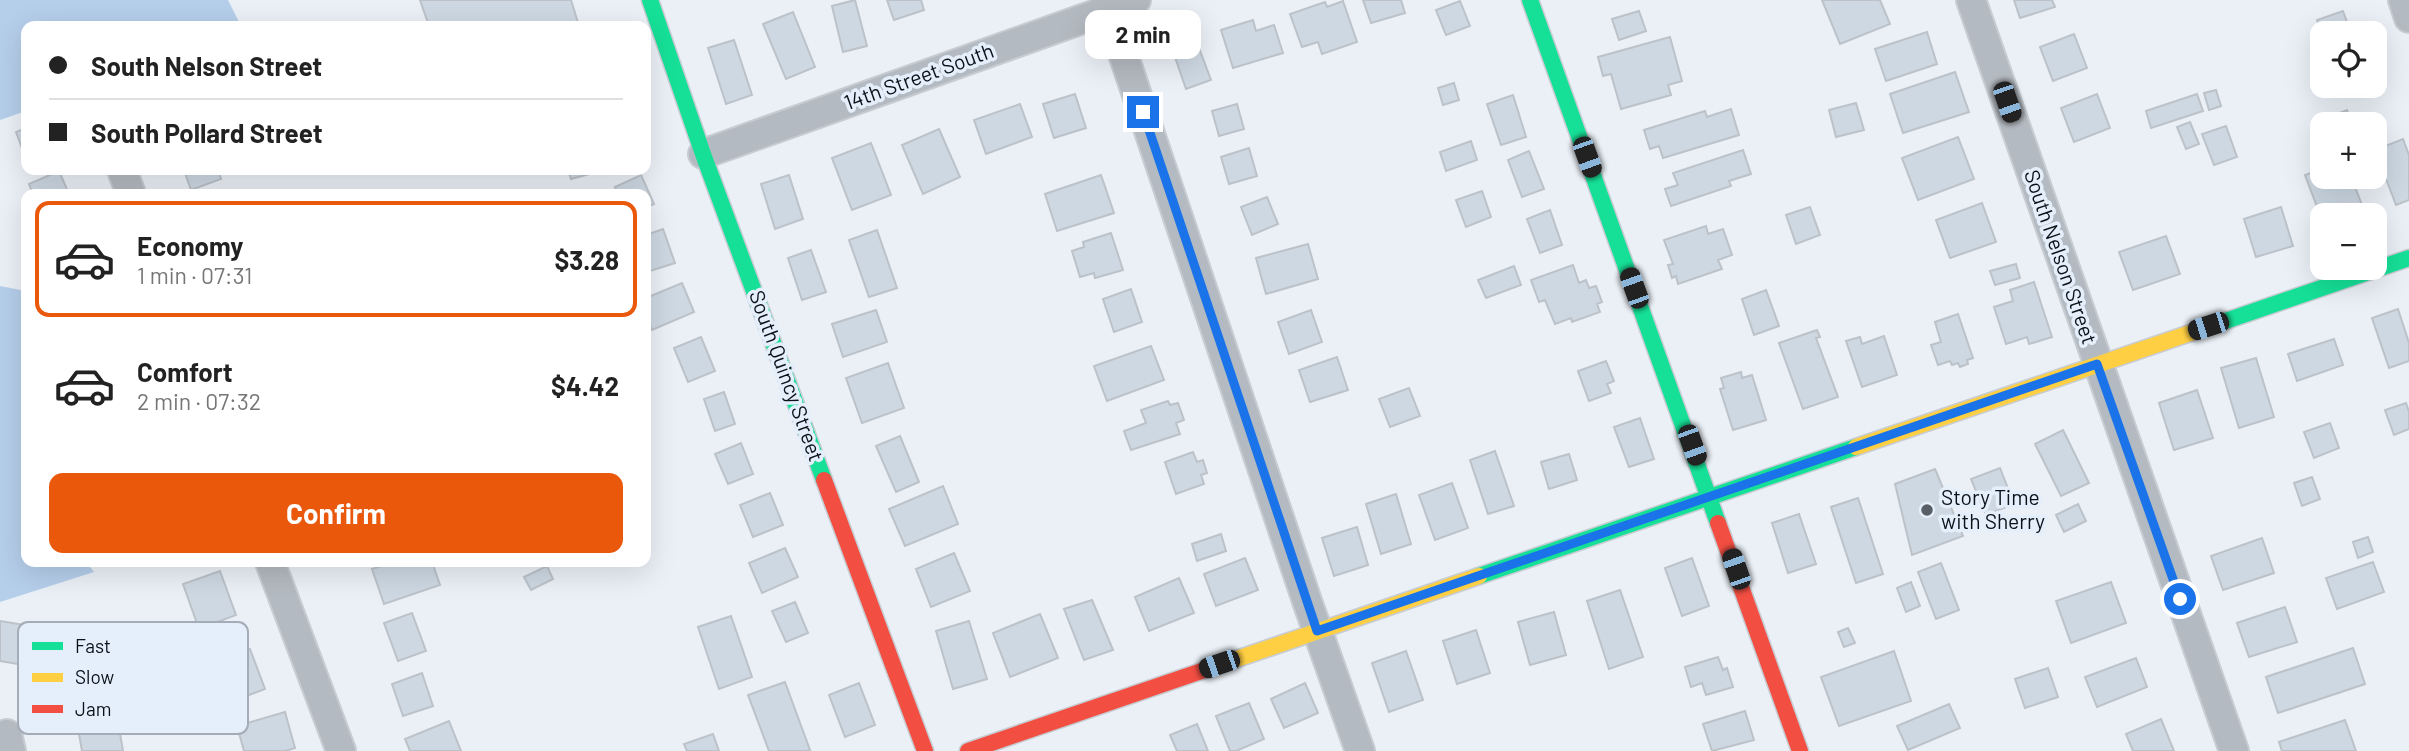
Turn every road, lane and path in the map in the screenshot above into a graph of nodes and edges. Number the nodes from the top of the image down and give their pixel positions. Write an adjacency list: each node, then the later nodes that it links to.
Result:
1 (650, 0): 8 (street, South Quincy Street)
2 (1136, 0): 6 (street, 14th Street South)
3 (1530, 0): 11 (street)
4 (1971, 0): 10 (street, South Nelson Street)
5 (2403, 0): 7 (street)
6 (1107, 4): 8 (street, 14th Street South); 13 (street)
7 (2409, 18)
8 (703, 154): 15 (street, South Quincy Street)
9 (2409, 258): 10 (street)
10 (2097, 364): 11 (street); 19 (street, South Nelson Street)
11 (1710, 496): 13 (street); 18 (street)
12 (272, 567): 14 (street)
13 (1317, 631): 16 (street); 17 (street)
14 (341, 751)
15 (925, 751)
16 (968, 751)
17 (1360, 751)
18 (1800, 751)
19 (2234, 751)

